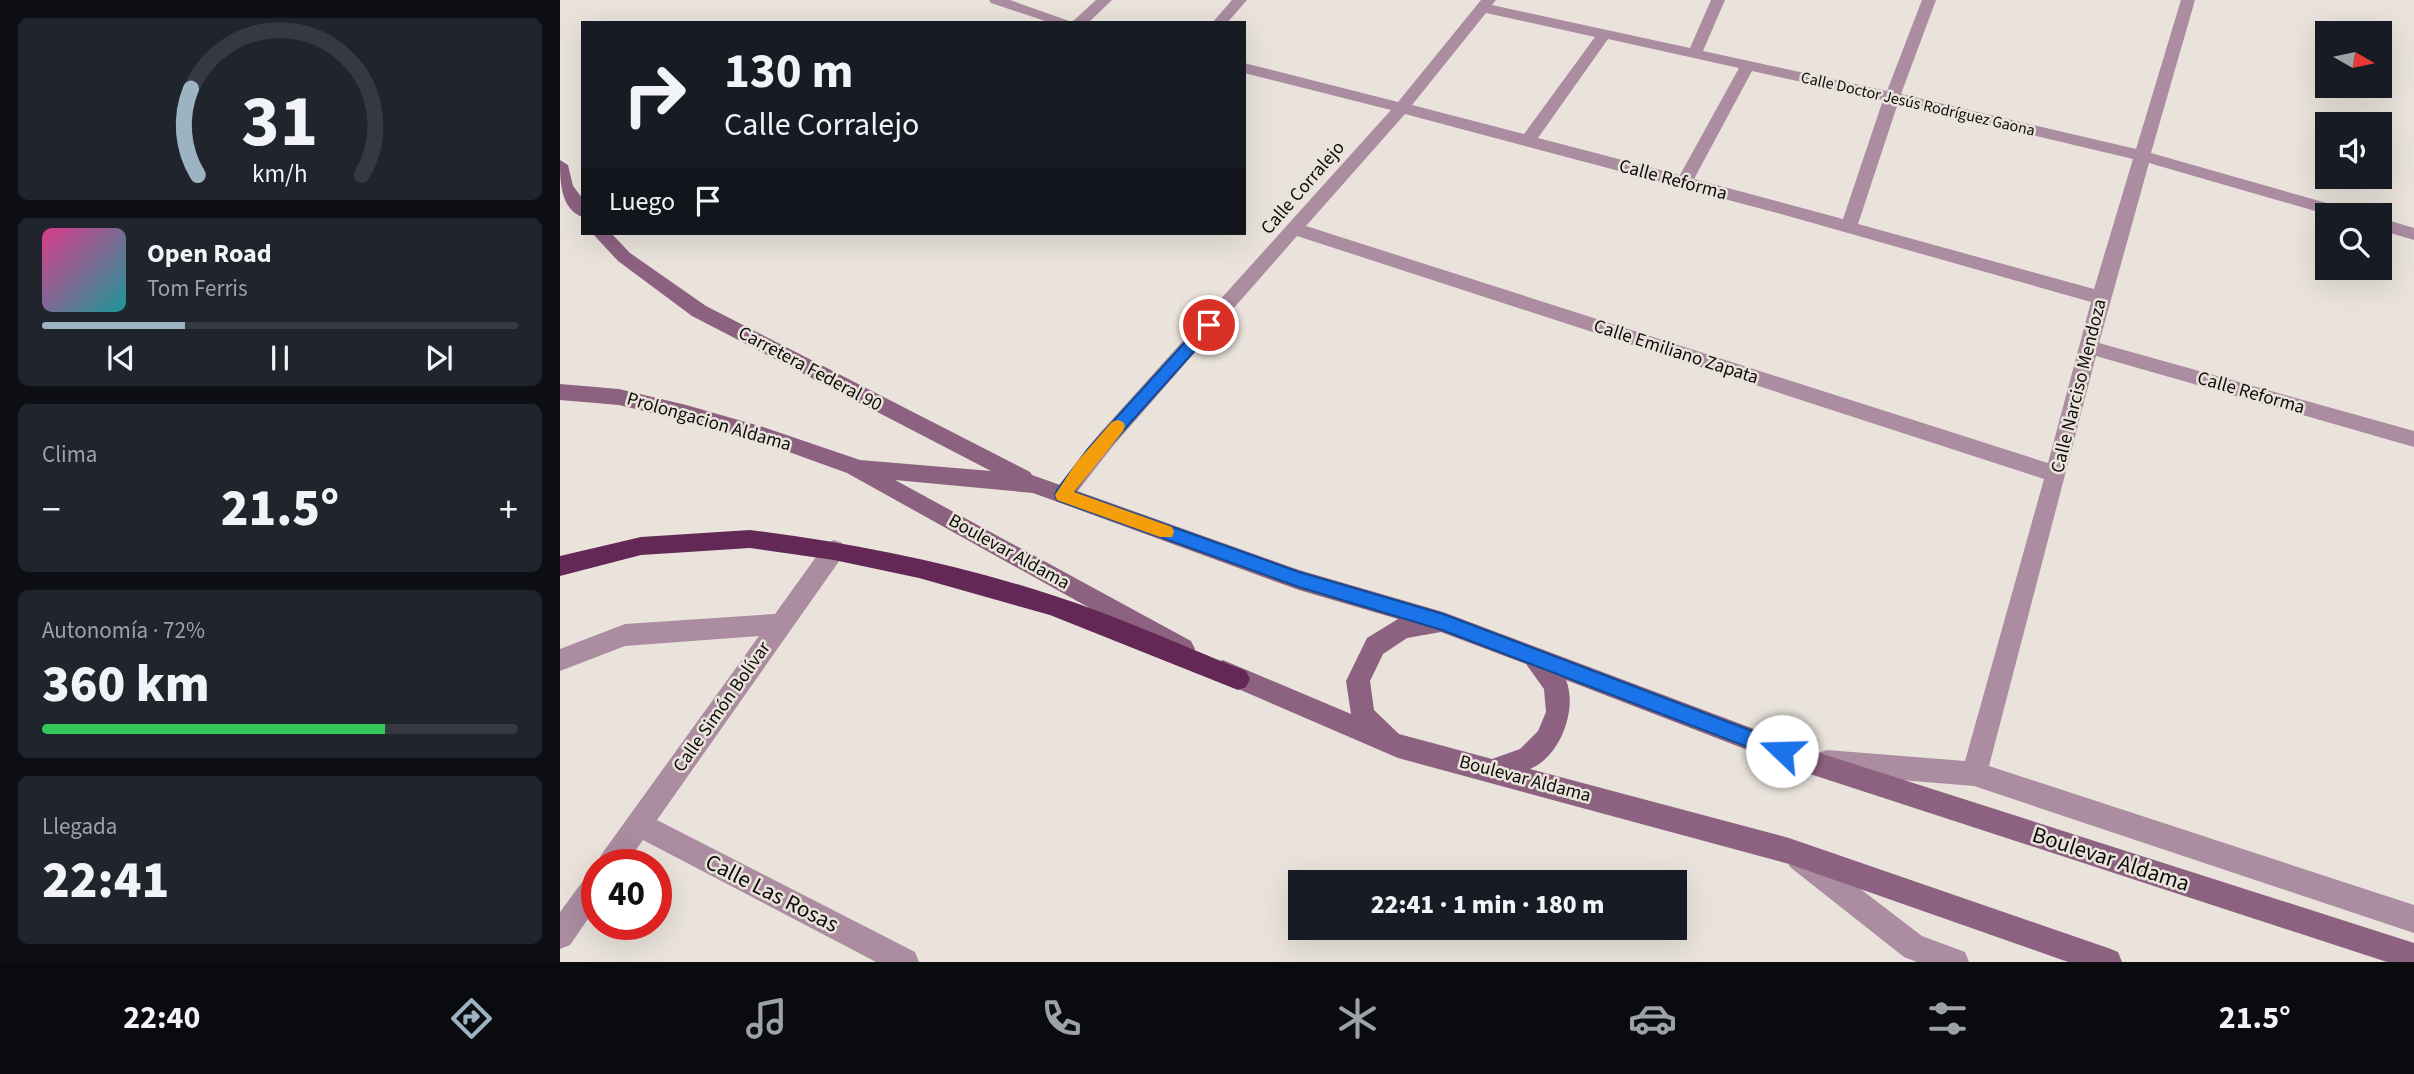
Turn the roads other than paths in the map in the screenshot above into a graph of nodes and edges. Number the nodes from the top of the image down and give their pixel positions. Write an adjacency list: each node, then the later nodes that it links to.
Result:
1 (996, 0): 8 (street)
2 (1105, 0): 9 (street)
3 (1240, 0): 10 (street)
4 (1718, 0): 12 (street)
5 (1929, 0): 15 (street)
6 (2188, 0): 18 (street, Calle Narciso Mendoza)
7 (1487, 4): 11 (street, Calle Doctor Jesús Rodríguez Gaona); 16 (street, Calle Corralejo)
8 (1060, 21)
9 (1081, 21)
10 (1221, 21)
11 (1605, 33): 12 (street, Calle Doctor Jesús Rodríguez Gaona); 17 (street)
12 (1695, 53): 13 (street, Calle Doctor Jesús Rodríguez Gaona)
13 (1748, 65): 15 (street, Calle Doctor Jesús Rodríguez Gaona); 20 (street)
14 (1246, 68): 16 (street, Calle Reforma)
15 (1892, 97): 18 (street, Calle Doctor Jesús Rodríguez Gaona); 23 (street)
16 (1402, 107): 17 (street, Calle Reforma); 25 (street, Calle Corralejo)
17 (1527, 142): 20 (street, Calle Reforma)
18 (2142, 156): 21 (street, Calle Doctor Jesús Rodríguez Gaona); 28 (street, Calle Narciso Mendoza)
19 (560, 165): 22 (street)
20 (1684, 183): 23 (street, Calle Reforma)
21 (2315, 205)
22 (581, 208)
23 (1849, 226): 28 (street, Calle Reforma)
24 (2392, 228): 26 (street)
25 (1295, 229): 33 (street, Calle Emiliano Zapata); 35 (street, Calle Corralejo)
26 (2414, 234)
27 (603, 235): 34 (street, Carretera Federal 90)
28 (2101, 298): 29 (street, Calle Narciso Mendoza)
29 (2088, 347): 31 (street, Calle Reforma); 33 (street, Calle Narciso Mendoza)
30 (560, 392): 32 (street, Prolongacion Aldama)
31 (2414, 439)
32 (854, 467): 34 (street, Boulevar Aldama); 42 (street, Boulevar Aldama)
33 (2056, 474): 46 (street, Calle Narciso Mendoza)
34 (1034, 484): 35 (street, Boulevar Aldama)
35 (1063, 495): 38 (street, Boulevar Aldama)
36 (834, 550): 37 (highway); 39 (street, Calle Simón Bolívar); 42 (highway)
37 (560, 566)
38 (1443, 622): 40 (street, Boulevar Aldama); 43 (street)
39 (780, 624): 41 (street); 47 (street, Calle Simón Bolívar)
40 (1534, 656): 44 (street, Boulevar Aldama); 45 (street)
41 (560, 660)
42 (1238, 679): 43 (street, Boulevar Aldama)
43 (1398, 746): 45 (street, Boulevar Aldama)
44 (1807, 761): 46 (street, Boulevar Aldama); 54 (street, Boulevar Aldama)
45 (1496, 770): 49 (street, Boulevar Aldama)
46 (1975, 774): 51 (street, Boulevar Aldama)
47 (639, 824): 48 (street, Calle Simón Bolívar); 55 (street, Calle Las Rosas)
48 (621, 849)
49 (1789, 851): 53 (street); 57 (street, Boulevar Aldama)
50 (581, 905): 52 (street)
51 (2414, 919)
52 (560, 935)
53 (1912, 954): 56 (street)
54 (2414, 957)
55 (905, 962)
56 (1955, 962)
57 (2108, 962)

